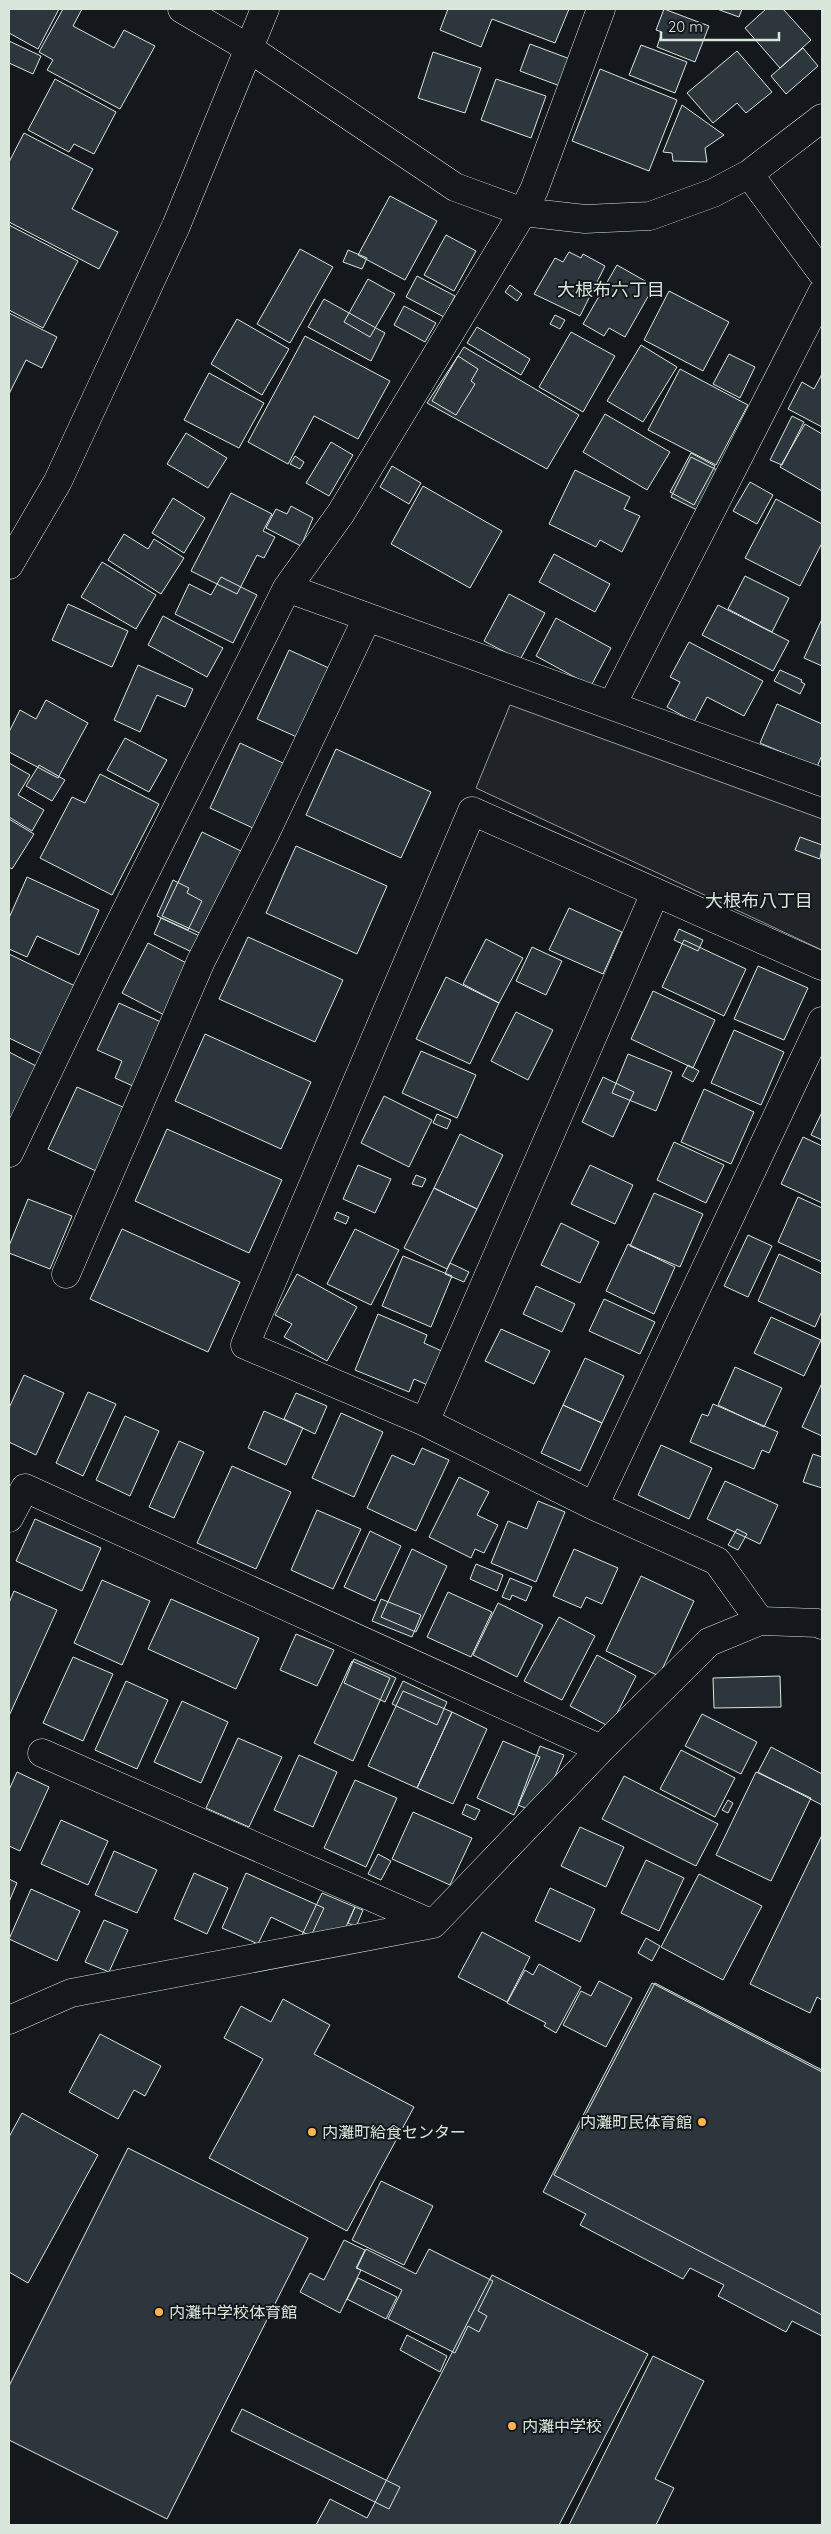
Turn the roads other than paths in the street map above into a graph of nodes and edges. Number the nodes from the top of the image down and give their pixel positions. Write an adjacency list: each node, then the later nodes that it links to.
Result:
1 (182, 9): 4 (street)
2 (265, 9): 4 (street)
3 (601, 9): 7 (street)
4 (250, 49): 7 (street); 10 (street)
5 (822, 118): 6 (street)
6 (749, 174): 7 (street); 8 (street)
7 (523, 212): 11 (street)
8 (822, 273)
9 (822, 293): 13 (street)
10 (9, 565)
11 (287, 588): 12 (street); 18 (street)
12 (367, 618): 13 (street); 19 (street)
13 (612, 705): 14 (street)
14 (822, 782)
15 (655, 893): 16 (street); 20 (street); 20 (street)
16 (822, 966)
17 (822, 1021): 21 (street)
18 (9, 1153)
19 (66, 1274)
20 (425, 1422): 21 (street)
21 (594, 1506): 23 (street)
22 (9, 1518): 25 (street)
23 (760, 1621): 24 (street); 25 (street)
24 (821, 1621)
25 (601, 1750): 27 (street)
26 (42, 1753): 27 (street)
27 (433, 1924): 28 (street)
28 (9, 2020)

